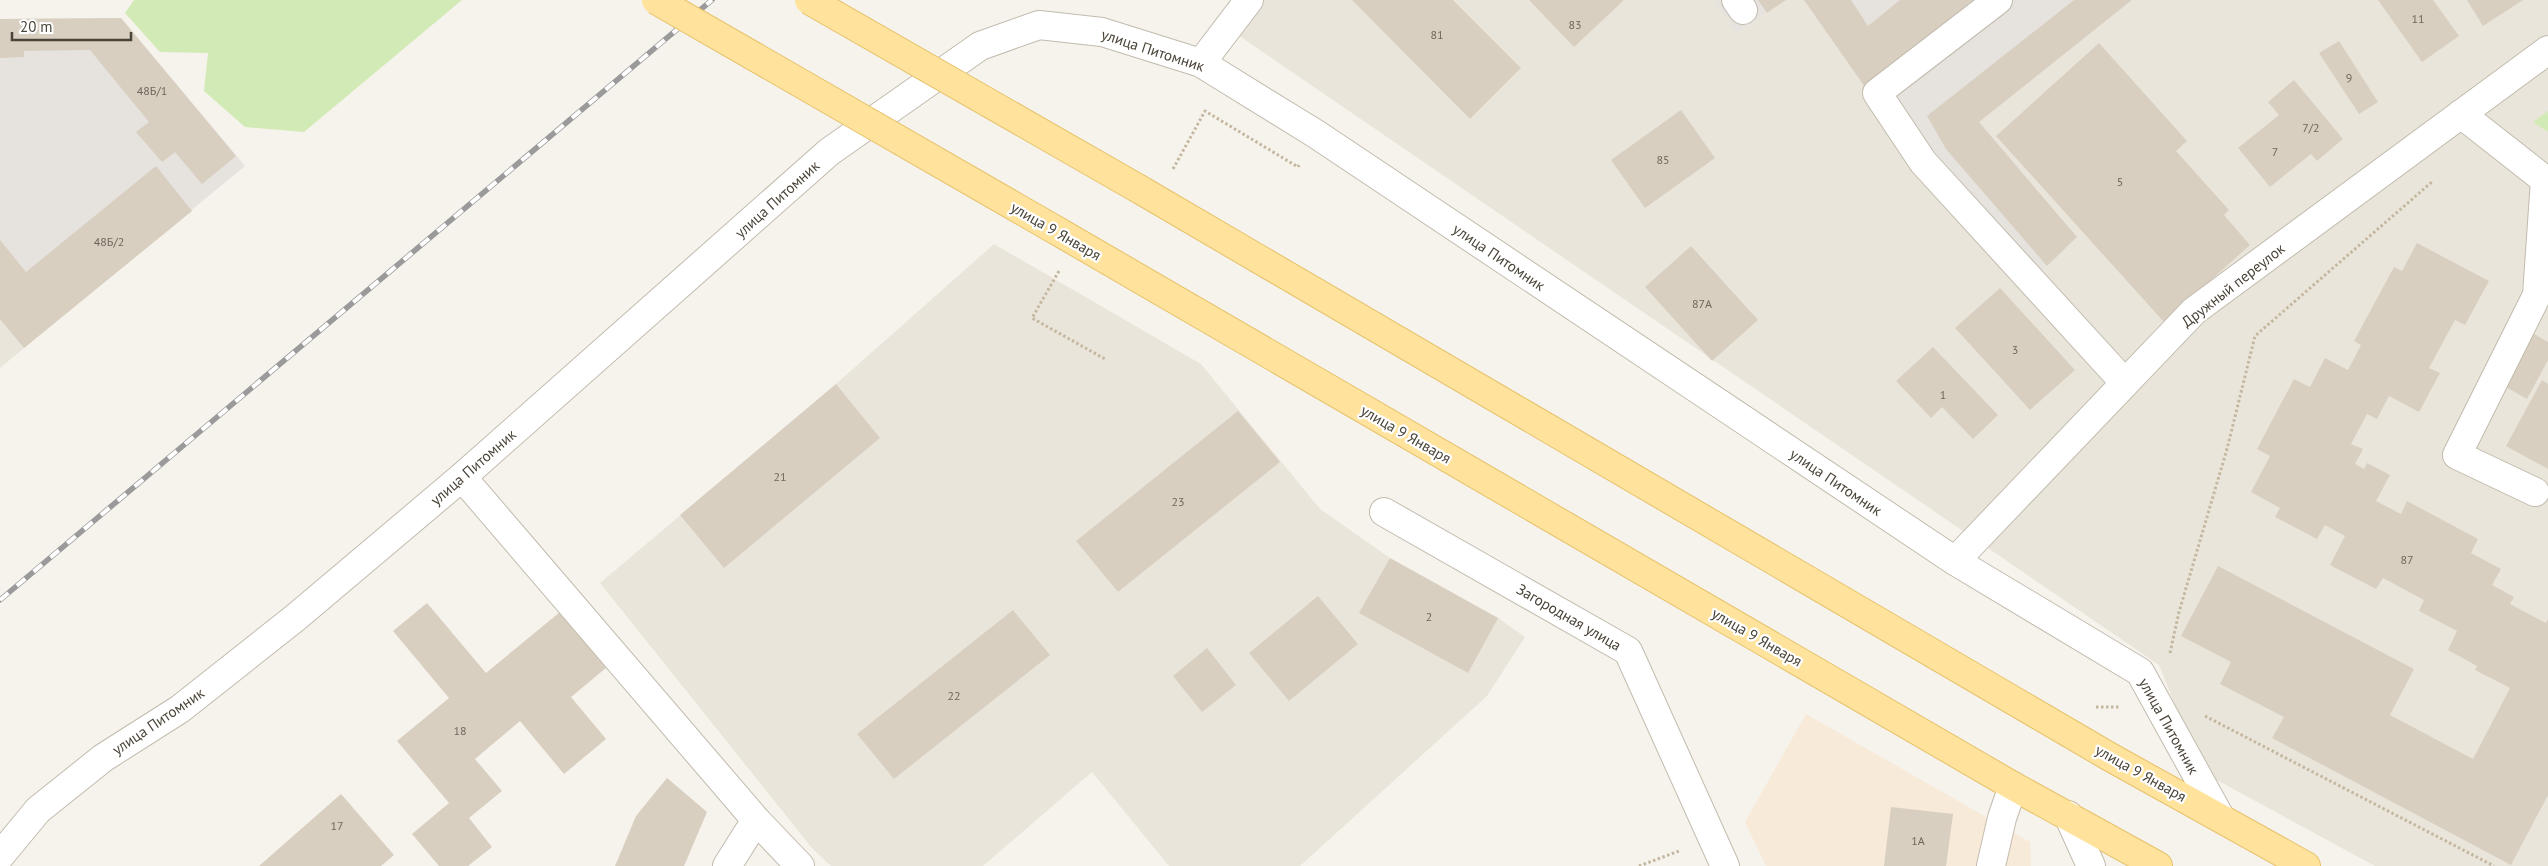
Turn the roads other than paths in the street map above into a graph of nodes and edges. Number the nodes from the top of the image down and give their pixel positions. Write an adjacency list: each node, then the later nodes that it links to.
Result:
1 (656, 0): 13 (main road, улица 9 Января, bridge)
2 (809, 0): 15 (main road, улица 9 Января, bridge)
3 (1249, 0): 6 (street)
4 (1998, 0): 8 (street)
5 (2548, 50): 7 (street, Дружный переулок)
6 (1201, 63): 9 (street, улица Питомник); 12 (street, улица Питомник)
7 (2461, 114): 8 (street, Дружный переулок); 10 (street)
8 (2124, 382): 12 (street, Дружный переулок)
9 (462, 477): 16 (street); 17 (street, улица Питомник)
10 (2535, 492)
11 (1384, 512): 20 (street, Загородная улица)
12 (1955, 561): 15 (street, улица Питомник)
13 (2013, 786): 14 (main road, улица 9 Января); 21 (street)
14 (2068, 815): 22 (street); 23 (main road, улица 9 Января)
15 (2220, 817): 24 (main road, улица 9 Января)
16 (756, 820): 18 (street); 19 (street)
17 (0, 856)
18 (727, 866)
19 (800, 866)
20 (1725, 866)
21 (1992, 866)
22 (2091, 866)
23 (2158, 866)
24 (2306, 866)

